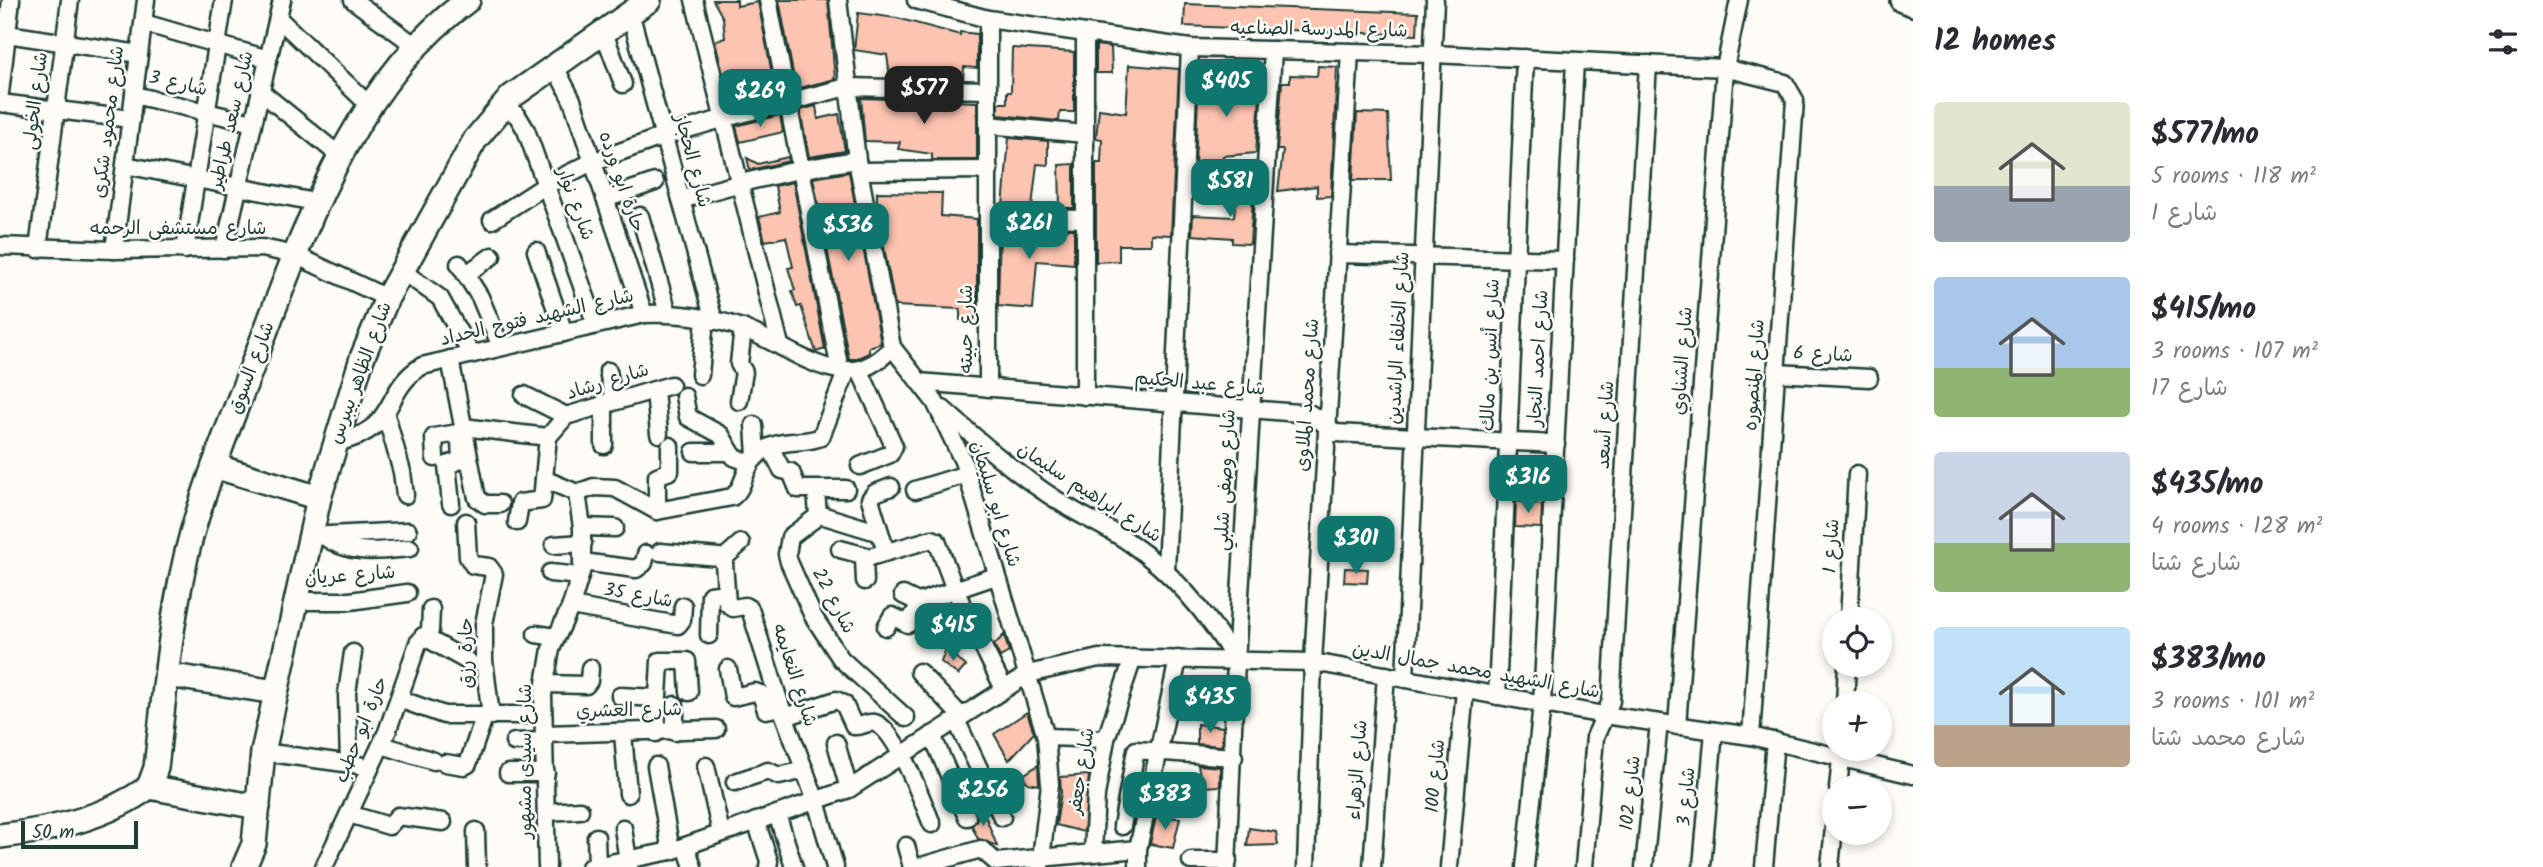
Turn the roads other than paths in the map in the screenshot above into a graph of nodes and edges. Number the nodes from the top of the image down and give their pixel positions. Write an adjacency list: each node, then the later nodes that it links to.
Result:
1 (11, 0): 22 (street)
2 (70, 0): 23 (street, شارع الخولى)
3 (146, 0): 19 (street, شارع محمود شكرى)
4 (224, 0): 24 (street)
5 (282, 0): 17 (street, شارع سعد طراطير)
6 (353, 0): 25 (street)
7 (468, 0): 25 (main road, شارع السوق)
8 (694, 0): 49 (street)
9 (768, 0): 43 (street)
10 (838, 0): 38 (street, شارع ابو سليمان)
11 (916, 0): 18 (street, شارع المدرسة الصناعيه)
12 (1435, 0): 30 (street, شارع الخلفاء الراشدين)
13 (1739, 0): 36 (street, شارع الشناوي)
14 (1902, 0): 15 (main road)
15 (1913, 4)
16 (640, 6): 20 (main road, شارع الظاهر بيبرس); 54 (street, شارع الحجاز)
17 (278, 18): 32 (street, شارع سعد طراطير); 45 (street)
18 (989, 19): 21 (street, شارع المدرسة الصناعيه); 39 (street, شارع حبيته)
19 (144, 23): 24 (street); 29 (street, شارع محمود شكرى)
20 (603, 30): 35 (main road, شارع الظاهر بيبرس); 37 (street)
21 (1085, 33): 26 (street, شارع المدرسة الصناعيه); 53 (street)
22 (7, 34): 23 (street); 41 (street)
23 (64, 43): 29 (street); 47 (street, شارع الخولى)
24 (217, 45): 32 (street); 48 (street)
25 (417, 47): 45 (main road, شارع السوق)
26 (1190, 48): 27 (street, شارع المدرسة الصناعيه); 111 (street)
27 (1273, 50): 28 (street, شارع المدرسة الصناعيه); 112 (street, شارع وصفى شلبي)
28 (1350, 52): 30 (street, شارع المدرسة الصناعيه); 79 (street, شارع محمد الملاوى)
29 (139, 54): 42 (street, شارع محمود شكرى)
30 (1433, 54): 31 (street, شارع المدرسة الصناعيه); 82 (street, شارع الخلفاء الراشدين)
31 (1525, 58): 33 (street, شارع المدرسة الصناعيه); 83 (street, شارع أنس بن مالك)
32 (268, 60): 40 (street, شارع سعد طراطير)
33 (1575, 61): 34 (street, شارع المدرسة الصناعيه); 84 (street, شارع احمد النجار)
34 (1648, 64): 36 (street, شارع المدرسة الصناعيه); 206 (street, شارع أسعد)
35 (554, 65): 46 (main road, شارع الظاهر بيبرس); 56 (street, حارة ابو ورده)
36 (1725, 68): 100 (street, شارع المنصوره); 211 (street, شارع الشناوي)
37 (622, 84)
38 (847, 87): 39 (street); 43 (street); 58 (street, شارع ابو سليمان)
39 (989, 90): 52 (street, شارع حبيته)
40 (261, 91): 51 (street, شارع سعد طراطير); 55 (street)
41 (0, 93)
42 (134, 95): 48 (street, شارع 3); 50 (street, شارع محمود شكرى)
43 (787, 102): 49 (street); 59 (street)
44 (0, 103): 47 (street)
45 (370, 106): 55 (main road, شارع السوق)
46 (502, 107): 64 (street, شارع نوار); 85 (main road, شارع الظاهر بيبرس)
47 (56, 110): 50 (street); 74 (street, شارع الخولى)
48 (207, 112): 51 (street, شارع 3); 61 (street)
49 (725, 118): 54 (street); 63 (street)
50 (131, 119): 57 (street, شارع محمود شكرى)
51 (253, 123): 65 (street, شارع سعد طراطير)
52 (988, 125): 53 (street); 60 (street, شارع حبيته)
53 (1085, 134): 71 (street)
54 (664, 136): 56 (street); 67 (street, شارع الحجاز)
55 (340, 156): 68 (main road, شارع السوق)
56 (592, 162): 64 (street); 66 (street, حارة ابو ورده)
57 (125, 165): 61 (street); 76 (street, شارع محمود شكرى)
58 (858, 166): 59 (street); 60 (street); 95 (street, شارع ابو سليمان)
59 (800, 168): 63 (street); 99 (street)
60 (989, 170): 70 (street, شارع حبيته)
61 (196, 179): 65 (street); 77 (street)
62 (655, 182): 66 (street)
63 (740, 182): 67 (street); 93 (street)
64 (546, 185): 72 (street); 90 (street, شارع نوار)
65 (238, 187): 68 (street); 75 (street, شارع سعد طراطير)
66 (605, 199): 88 (street, حارة ابو ورده)
67 (681, 200): 89 (street, شارع الحجاز)
68 (315, 202): 80 (main road, شارع السوق)
69 (640, 216): 87 (street)
70 (988, 217): 71 (street); 104 (street, شارع حبيته)
71 (1085, 219): 107 (street)
72 (492, 220)
73 (0, 246): 74 (street, شارع مستشفى الرحمه)
74 (38, 249): 76 (street, شارع مستشفى الرحمه)
75 (224, 249): 77 (street, شارع مستشفى الرحمه); 80 (street, شارع مستشفى الرحمه)
76 (114, 250): 77 (street, شارع مستشفى الرحمه)
77 (185, 250)
78 (536, 251): 92 (street)
79 (1337, 254): 82 (street); 116 (street, شارع محمد الملاوى)
80 (295, 255): 86 (street, شارع مستشفى الرحمه); 129 (main road, شارع السوق)
81 (492, 256): 94 (street)
82 (1423, 257): 83 (street); 119 (street, شارع الخلفاء الراشدين)
83 (1516, 259): 84 (street); 120 (street, شارع أنس بن مالك)
84 (1565, 260): 122 (street, شارع احمد النجار)
85 (402, 271): 86 (main road, شارع الظاهر بيبرس); 96 (street)
86 (387, 298): 121 (main road, شارع الظاهر بيبرس)
87 (668, 313): 88 (street, شارع الشهيد فتوح الحداد); 89 (street, شارع الشهيد فتوح الحداد)
88 (644, 314): 90 (street, شارع الشهيد فتوح الحداد)
89 (709, 320): 91 (street, شارع الشهيد فتوح الحداد); 101 (street)
90 (596, 325): 92 (street, شارع الشهيد فتوح الحداد)
91 (743, 328): 93 (street, شارع الشهيد فتوح الحداد); 108 (street)
92 (564, 332): 94 (street, شارع الشهيد فتوح الحداد)
93 (780, 345): 99 (street, شارع الشهيد فتوح الحداد)
94 (501, 347): 96 (street, شارع الشهيد فتوح الحداد)
95 (892, 347): 99 (street); 103 (street, شارع ابو سليمان)
96 (471, 354): 97 (street, شارع الشهيد فتوح الحداد)
97 (450, 359): 113 (street, شارع الشهيد فتوح الحداد); 117 (street)
98 (608, 370): 109 (street)
99 (849, 370): 124 (street); 130 (street)
100 (1776, 373): 102 (street, شارع 6); 218 (street, شارع المنصوره)
101 (700, 375)
102 (1869, 378)
103 (919, 382): 104 (street, شارع عبد الحكيم); 110 (street, شارع ابو سليمان)
104 (988, 388): 107 (street, شارع عبد الحكيم)
105 (670, 390): 109 (street, شارع رشاد); 126 (street); 143 (street)
106 (524, 395): 114 (street)
107 (1084, 396): 111 (street, شارع عبد الحكيم)
108 (739, 401)
109 (609, 402): 114 (street, شارع رشاد); 123 (street)
110 (936, 402): 131 (street, شارع ابو سليمان); 161 (street, شارع ابراهيم سليمان)
111 (1174, 403): 112 (street, شارع عبد الحكيم); 161 (street)
112 (1252, 409): 116 (street, شارع عبد الحكيم); 183 (street, شارع وصفى شلبي)
113 (386, 415): 121 (street, شارع الشهيد فتوح الحداد); 139 (street)
114 (566, 416): 118 (street, شارع رشاد)
115 (754, 425): 128 (street)
116 (1326, 426): 119 (street, شارع عبد الحكيم); 185 (street, شارع محمد الملاوى)
117 (465, 433): 118 (street); 127 (street); 141 (street); 142 (street)
118 (548, 436): 133 (street)
119 (1416, 437): 120 (street, شارع عبد الحكيم); 192 (street, شارع الخلفاء الراشدين)
120 (1508, 442): 122 (street, شارع عبد الحكيم); 199 (street, شارع أنس بن مالك)
121 (334, 443): 140 (main road, شارع الظاهر بيبرس)
122 (1556, 444): 202 (street, شارع احمد النجار)
123 (604, 445)
124 (770, 447): 128 (street); 136 (street)
125 (694, 452): 126 (street)
126 (730, 452): 128 (street)
127 (435, 458)
128 (753, 459): 143 (street)
129 (214, 466): 140 (main road); 190 (main road, شارع السوق)
130 (860, 466)
131 (967, 474): 137 (street); 163 (street, شارع ابو سليمان)
132 (1857, 474): 173 (street, شارع 1)
133 (544, 479): 138 (street); 146 (street)
134 (891, 487): 150 (street)
135 (846, 489): 136 (street)
136 (816, 490): 144 (street)
137 (915, 490)
138 (577, 493): 143 (street); 147 (street, شارع سيدى مشهور)
139 (405, 495)
140 (319, 498): 151 (main road, شارع الظاهر بيبرس)
141 (451, 504)
142 (500, 504)
143 (657, 511)
144 (818, 514): 150 (street); 208 (street, شارع 22)
145 (466, 522): 207 (street, حارة رزق)
146 (517, 522)
147 (582, 527): 148 (street); 152 (street, شارع سيدى مشهور)
148 (615, 528)
149 (408, 531): 151 (street)
150 (880, 533): 157 (street)
151 (316, 536): 155 (street); 169 (main road, شارع الظاهر بيبرس)
152 (583, 543): 154 (street); 160 (street, شارع سيدى مشهور)
153 (741, 543): 159 (street)
154 (554, 545)
155 (410, 548)
156 (840, 548): 158 (street)
157 (886, 552): 158 (street); 165 (street)
158 (864, 558): 164 (street)
159 (722, 560): 160 (street); 167 (street)
160 (581, 569): 162 (street); 171 (street, شارع سيدى مشهور)
161 (1166, 570): 183 (street, شارع ابراهيم سليمان)
162 (550, 573)
163 (996, 576): 165 (street); 189 (street, شارع ابو سليمان)
164 (865, 581)
165 (955, 590): 170 (street); 194 (street)
166 (407, 593): 169 (street, شارع عريان)
167 (726, 593): 177 (street); 204 (street, شارع النعايمه)
168 (903, 595): 170 (street)
169 (296, 601): 196 (main road, شارع الظاهر بيبرس)
170 (920, 603): 175 (street)
171 (571, 606): 172 (street, شارع 35); 179 (street, شارع سيدى مشهور)
172 (683, 606)
173 (1850, 607)
174 (431, 609): 178 (street, حارة ابو حطب)
175 (886, 627)
176 (536, 634): 179 (street)
177 (709, 635)
178 (424, 636): 184 (street); 201 (street, حارة ابو حطب)
179 (556, 637): 193 (street, شارع سيدى مشهور)
180 (353, 653): 232 (street)
181 (1133, 658): 182 (street, شارع الشهيد محمد جمال الدين); 189 (street, شارع الشهيد محمد جمال الدين); 221 (street, شارع جعفر)
182 (1178, 659): 183 (street, شارع الشهيد محمد جمال الدين); 227 (street)
183 (1236, 661): 185 (street, شارع الشهيد محمد جمال الدين); 230 (street, شارع وصفى شلبي)
184 (469, 662)
185 (1313, 662): 191 (street, شارع الشهيد محمد جمال الدين); 281 (street, شارع محمد الملاوى)
186 (590, 668): 193 (street)
187 (728, 669): 204 (street)
188 (919, 671): 209 (street)
189 (1028, 674): 194 (street, شارع الشهيد محمد جمال الدين); 220 (street, شارع ابو سليمان)
190 (167, 675): 196 (main road); 241 (main road, شارع السوق)
191 (1386, 676): 192 (street, شارع الشهيد محمد جمال الدين); 282 (street, شارع الزهراء)
192 (1405, 679): 195 (street, شارع الشهيد محمد جمال الدين)
193 (545, 684): 205 (street, شارع سيدى مشهور)
194 (1004, 689): 209 (street, شارع الشهيد محمد جمال الدين)
195 (1465, 690): 199 (street, شارع الشهيد محمد جمال الدين); 283 (street, شارع 100)
196 (276, 692): 228 (main road, شارع الظاهر بيبرس)
197 (689, 692): 200 (street)
198 (620, 696): 200 (street)
199 (1497, 696): 202 (street, شارع الشهيد محمد جمال الدين)
200 (657, 698): 216 (street)
201 (399, 699): 207 (street); 225 (street, حارة ابو حطب)
202 (1542, 704): 206 (street, شارع الشهيد محمد جمال الدين); 284 (street, شارع احمد النجار)
203 (675, 705): 214 (street)
204 (783, 712): 229 (street); 236 (street, شارع النعايمه)
205 (543, 715): 207 (street); 219 (street, شارع سيدى مشهور)
206 (1604, 715): 210 (street, شارع الشهيد محمد جمال الدين); 285 (street, شارع أسعد)
207 (487, 717): 225 (street, حارة رزق)
208 (906, 718)
209 (959, 718): 217 (street, شارع الشهيد محمد جمال الدين); 251 (street)
210 (1659, 723): 211 (street, شارع الشهيد محمد جمال الدين); 286 (street, شارع 102)
211 (1677, 726): 213 (street, شارع الشهيد محمد جمال الدين)
212 (716, 729): 214 (street, شارع العشري)
213 (1714, 731): 218 (street, شارع الشهيد محمد جمال الدين); 287 (street, شارع 3)
214 (675, 732): 216 (street, شارع العشري)
215 (623, 733): 216 (street, شارع العشري); 219 (street, شارع العشري); 243 (street)
216 (656, 733)
217 (932, 735): 229 (street, شارع الشهيد محمد جمال الدين); 250 (street)
218 (1751, 736): 222 (street, شارع الشهيد محمد جمال الدين)
219 (544, 737): 223 (street, شارع العشري); 238 (street, شارع سيدى مشهور)
220 (1046, 737): 221 (street); 267 (street, شارع ابو سليمان)
221 (1106, 739): 265 (street, شارع جعفر)
222 (1775, 741): 226 (street, شارع الشهيد محمد جمال الدين); 288 (street)
223 (514, 742)
224 (835, 743): 242 (street)
225 (382, 745): 233 (street, حارة ابو حطب)
226 (1822, 749)
227 (1159, 751): 230 (street); 255 (street); 264 (street)
228 (263, 752): 232 (street); 245 (main road, شارع الظاهر بيبرس)
229 (903, 754): 242 (street, شارع الشهيد محمد جمال الدين); 254 (street)
230 (1234, 757): 269 (street, شارع وصفى شلبي)
231 (1870, 761): 239 (street, شارع الشهيد محمد جمال الدين)
232 (349, 763): 233 (street)
233 (372, 766): 248 (street, حارة ابو حطب)
234 (656, 766): 263 (street)
235 (706, 766): 258 (street)
236 (804, 770): 240 (street); 244 (street, شارع النعايمه)
237 (508, 773): 238 (street)
238 (546, 773): 247 (street, شارع سيدى مشهور)
239 (1913, 775)
240 (735, 782)
241 (149, 787): 245 (main road); 259 (main road)
242 (849, 789): 244 (street, شارع الشهيد محمد جمال الدين)
243 (628, 793)
244 (816, 801): 249 (street, شارع الشهيد محمد جمال الدين); 278 (street, شارع النعايمه)
245 (258, 807): 271 (main road, شارع الظاهر بيبرس)
246 (580, 810): 247 (street)
247 (547, 812): 274 (street, شارع سيدى مشهور)
248 (349, 814): 253 (street); 272 (street, حارة ابو حطب)
249 (777, 814): 252 (street, شارع الشهيد محمد جمال الدين); 277 (street)
250 (967, 817)
251 (1002, 817)
252 (756, 821): 258 (street, شارع الشهيد محمد جمال الدين); 276 (street)
253 (443, 822)
254 (932, 824)
255 (1122, 826)
256 (624, 828): 268 (street)
257 (476, 831): 273 (street)
258 (721, 833): 263 (street, شارع الشهيد محمد جمال الدين)
259 (0, 836)
260 (596, 837): 270 (street)
261 (1832, 845): 289 (street)
262 (906, 846): 279 (street)
263 (678, 848): 268 (street, شارع الشهيد محمد جمال الدين); 275 (street)
264 (1138, 849): 265 (street); 280 (street)
265 (1083, 858): 267 (street)
266 (1191, 861): 269 (street)
267 (1040, 862): 279 (street)
268 (628, 864): 270 (street, شارع الشهيد محمد جمال الدين)
269 (1228, 864)
270 (597, 866)
271 (244, 867)
272 (324, 867)
273 (477, 867)
274 (547, 867)
275 (693, 867)
276 (768, 867)
277 (794, 867)
278 (835, 867)
279 (915, 867)
280 (1138, 867)
281 (1306, 867)
282 (1372, 867)
283 (1449, 867)
284 (1525, 867)
285 (1584, 867)
286 (1644, 867)
287 (1702, 867)
288 (1764, 867)
289 (1830, 867)

